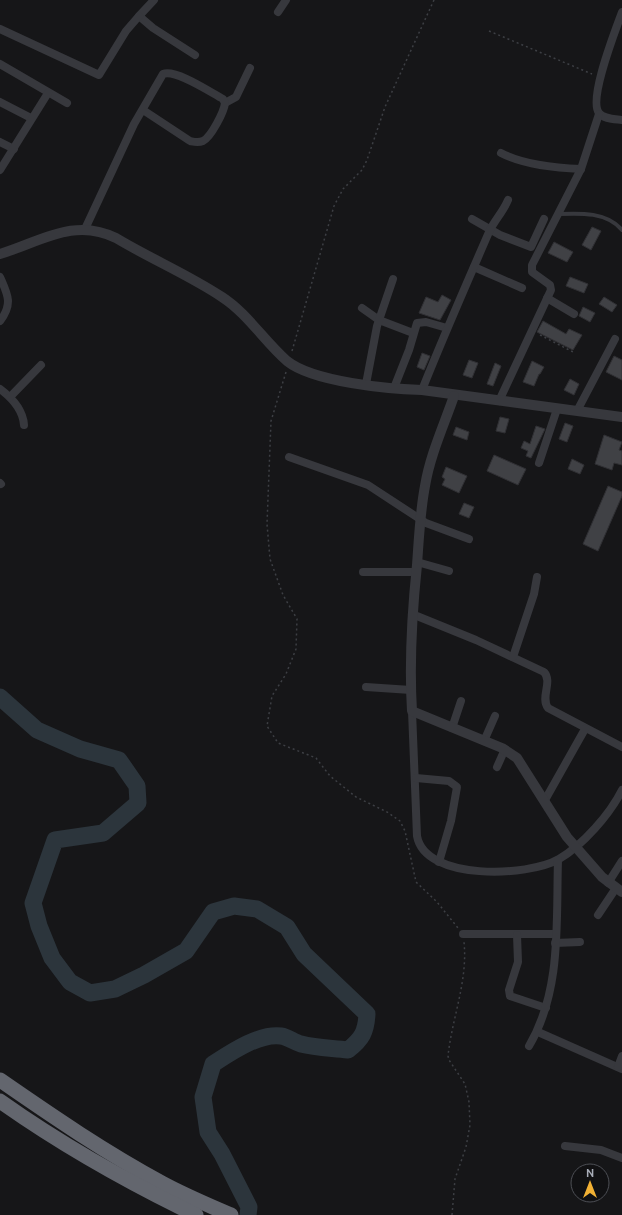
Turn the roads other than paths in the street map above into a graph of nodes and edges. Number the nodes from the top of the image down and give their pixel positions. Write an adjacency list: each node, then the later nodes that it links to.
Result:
1 (154, 0): 5 (street)
2 (286, 0): 3 (street)
3 (278, 12)
4 (622, 12): 15 (street)
5 (139, 16): 6 (street); 7 (street)
6 (0, 29)
7 (195, 55)
8 (0, 64): 10 (street)
9 (250, 68): 13 (street)
10 (48, 92): 12 (street); 16 (street)
11 (0, 102): 16 (street)
12 (67, 103)
13 (225, 104): 14 (street); 14 (street)
14 (143, 110): 27 (street)
15 (599, 114): 17 (street); 21 (street)
16 (32, 118): 19 (street)
17 (622, 120)
18 (0, 142): 19 (street)
19 (14, 149): 22 (street)
20 (501, 153): 21 (street)
21 (582, 169): 24 (street)
22 (0, 170)
23 (508, 200): 28 (street)
24 (559, 214): 29 (lane); 35 (street)
25 (544, 219): 28 (street)
26 (472, 220): 28 (street)
27 (85, 229): 30 (street); 44 (street)
28 (490, 230): 31 (street)
29 (622, 230)
30 (2, 254)
31 (474, 267): 34 (street); 40 (street)
32 (0, 277): 39 (street)
33 (393, 279): 38 (street)
34 (522, 288)
35 (547, 298): 37 (street); 50 (street)
36 (362, 308): 38 (street)
37 (574, 314)
38 (379, 320): 41 (street); 44 (street)
39 (0, 321)
40 (447, 328): 41 (street); 47 (street)
41 (413, 334): 45 (street)
42 (615, 339): 52 (street)
43 (41, 365): 49 (street)
44 (366, 384): 45 (street)
45 (394, 388): 47 (street)
46 (0, 389): 49 (street)
47 (422, 390): 48 (street)
48 (454, 396): 50 (street); 57 (street)
49 (10, 397): 54 (street)
50 (499, 401): 51 (street)
51 (557, 409): 52 (street); 56 (street)
52 (578, 411): 53 (street)
53 (622, 417)
54 (24, 425)
55 (289, 457): 57 (street)
56 (539, 462)
57 (420, 518): 58 (street); 59 (street)
58 (469, 539)
59 (416, 567): 60 (street); 61 (street); 63 (street)
60 (449, 571)
61 (363, 572)
62 (537, 577): 64 (street)
63 (412, 614): 64 (street); 66 (street)
64 (513, 657): 71 (street)
65 (366, 687): 66 (street)
66 (411, 690): 68 (street)
67 (461, 701): 70 (street)
68 (412, 711): 70 (street); 76 (street)
69 (495, 716): 72 (street)
70 (452, 728): 72 (street)
71 (585, 729): 73 (street); 78 (street)
72 (484, 741): 74 (street)
73 (622, 747)
74 (505, 749): 75 (street); 78 (street)
75 (497, 767)
76 (416, 778): 82 (street); 82 (street)
77 (622, 790): 79 (street)
78 (545, 800): 79 (street)
79 (576, 847): 80 (street); 83 (street)
80 (558, 860): 82 (street); 87 (street)
81 (622, 861): 83 (street)
82 (439, 862)
83 (615, 888): 84 (street)
84 (598, 915)
85 (463, 934): 86 (street)
86 (517, 935): 87 (street); 89 (street)
87 (555, 938): 88 (street); 89 (street)
88 (580, 942)
89 (546, 1008): 90 (street)
90 (538, 1032): 91 (street); 93 (street)
91 (529, 1046)
92 (622, 1056): 93 (street)
93 (620, 1068)
94 (0, 1080): 98 (highway)
95 (0, 1101): 98 (highway)
96 (565, 1146): 97 (street)
97 (622, 1158)
98 (178, 1199): 99 (highway); 100 (highway)
99 (196, 1215)
100 (231, 1215)

